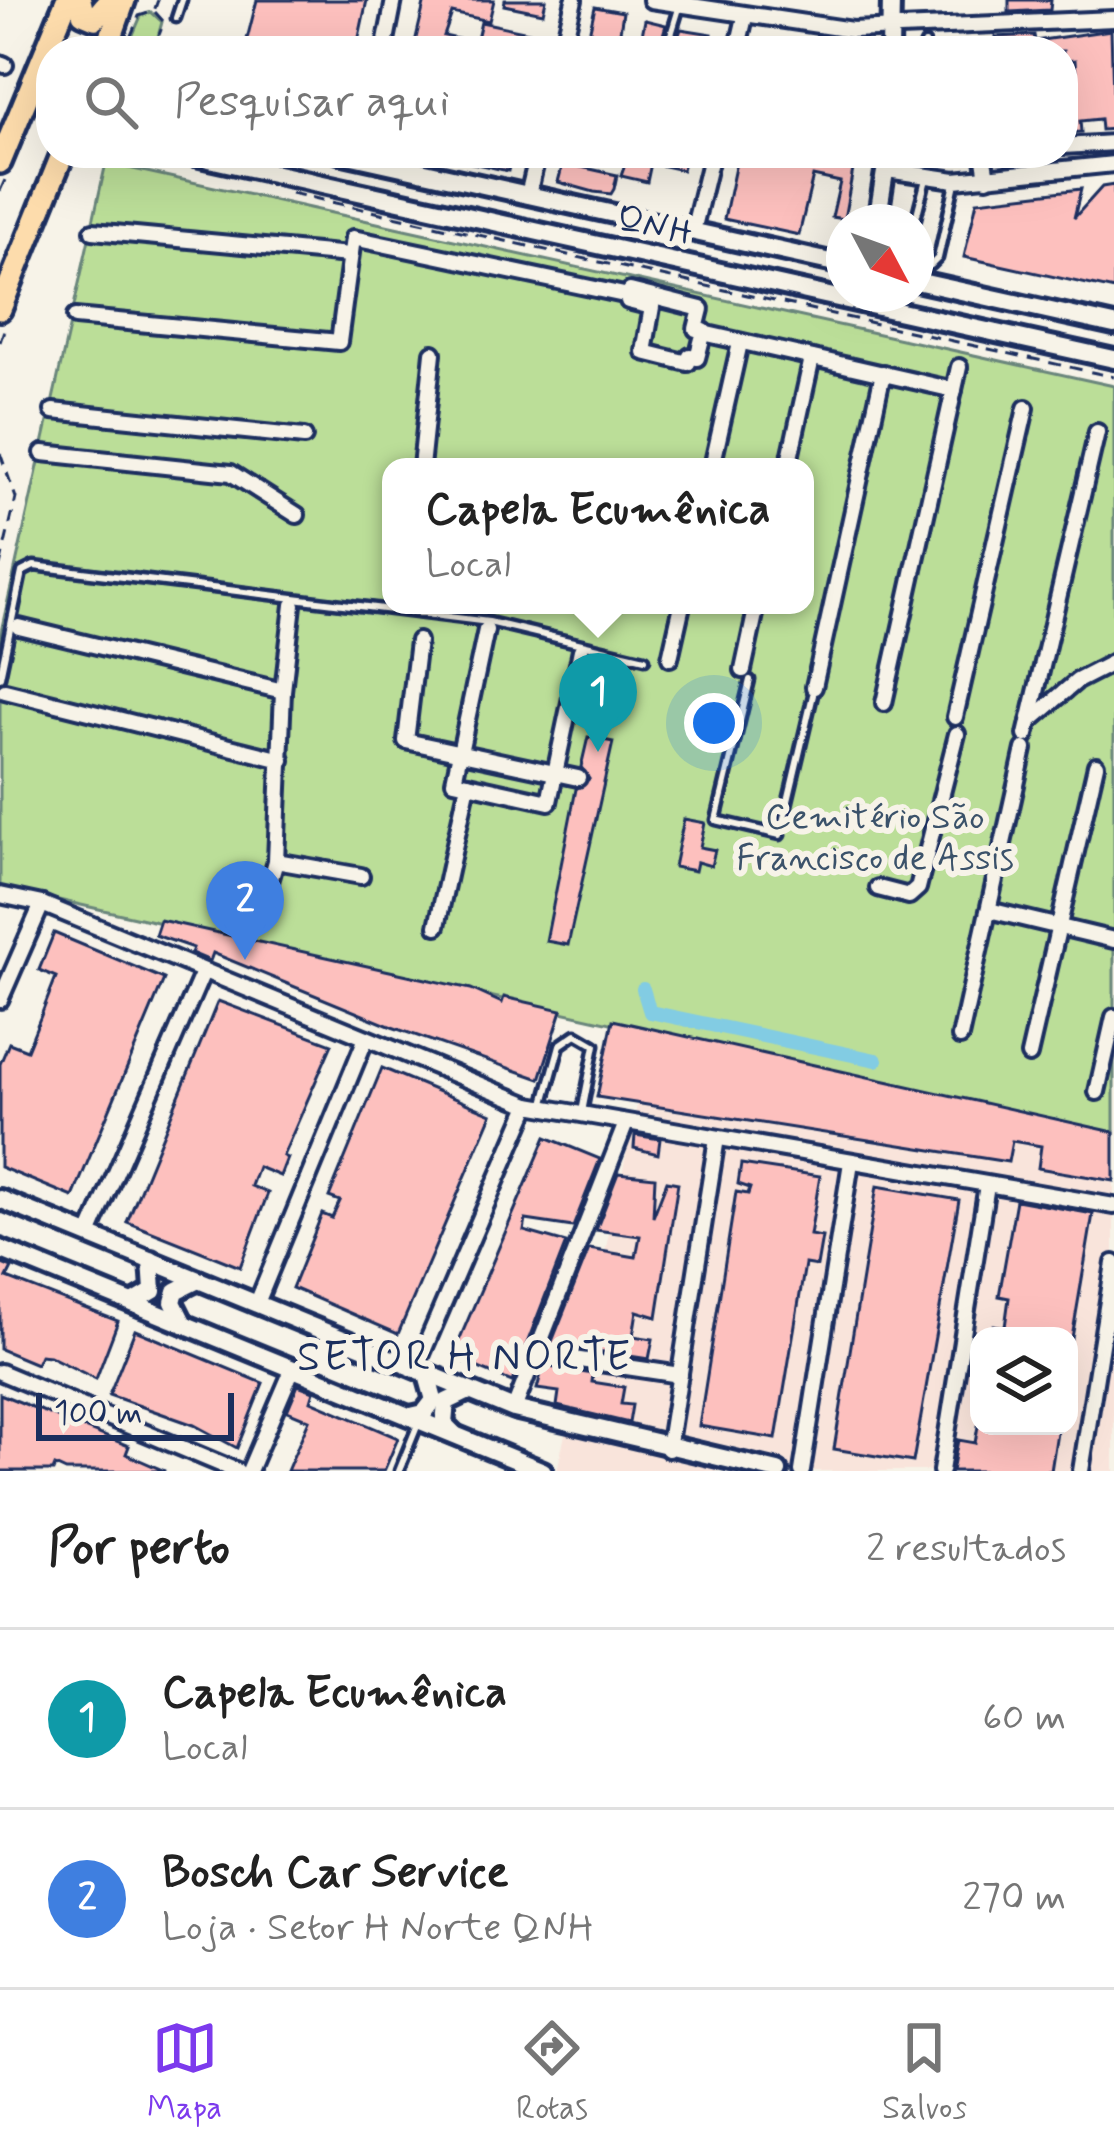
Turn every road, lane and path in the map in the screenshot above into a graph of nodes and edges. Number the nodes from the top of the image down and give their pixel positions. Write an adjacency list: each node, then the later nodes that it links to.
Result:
1 (67, 0): 18 (main road)
2 (80, 0): 3 (main road)
3 (110, 0)
4 (124, 0): 19 (main road)
5 (158, 0): 12 (path)
6 (182, 0): 14 (lane)
7 (394, 0): 21 (street)
8 (574, 0): 22 (street)
9 (650, 0): 11 (street)
10 (892, 1): 16 (street)
11 (680, 5): 13 (street); 23 (lane)
12 (154, 11): 17 (path); 20 (path)
13 (745, 17): 16 (street); 24 (street)
14 (176, 18)
15 (1114, 19): 16 (street)
16 (890, 29): 25 (street)
17 (159, 35)
18 (52, 36)
19 (111, 36)
20 (131, 36)
21 (387, 36)
22 (566, 36)
23 (671, 36)
24 (741, 36)
25 (890, 36)
26 (36, 75): 29 (main road)
27 (1114, 143): 28 (street)
28 (1078, 145)
29 (0, 162)
30 (1114, 164): 40 (street)
31 (57, 168): 58 (main road)
32 (278, 168): 49 (street, QNH)
33 (414, 168): 45 (street, QNH)
34 (534, 168): 45 (street)
35 (708, 168): 51 (street)
36 (886, 168): 46 (street)
37 (904, 168): 41 (street)
38 (985, 168): 42 (street)
39 (1078, 168): 42 (street)
40 (1078, 168)
41 (927, 176): 43 (street); 47 (lane)
42 (987, 178): 43 (street)
43 (956, 180): 55 (lane)
44 (283, 190): 72 (path)
45 (528, 195): 48 (street, QNH)
46 (880, 204)
47 (920, 204)
48 (590, 208): 49 (street); 51 (street, QNH)
49 (527, 226): 52 (street, QNH)
50 (93, 231): 53 (street)
51 (693, 231): 52 (street); 54 (street, QNH)
52 (626, 251): 62 (street, QNH)
53 (349, 255): 57 (street); 60 (street)
54 (826, 261)
55 (934, 261)
56 (934, 285): 59 (street)
57 (629, 296): 63 (street); 63 (street)
58 (0, 309)
59 (1052, 311): 61 (street); 62 (street)
60 (75, 317)
61 (1114, 326)
62 (982, 330): 67 (street, QNH)
63 (703, 333): 65 (street)
64 (1114, 336): 67 (street)
65 (740, 343): 68 (street); 81 (street)
66 (433, 353): 80 (street)
67 (1085, 353): 69 (street, QNH)
68 (812, 358): 71 (street); 82 (street)
69 (1114, 359)
70 (959, 367): 73 (street)
71 (883, 373): 73 (street); 99 (street)
72 (1114, 377)
73 (954, 390): 101 (street)
74 (1026, 408): 102 (street)
75 (53, 411): 77 (street)
76 (1097, 432): 104 (street)
77 (304, 436)
78 (0, 453): 84 (path)
79 (43, 453): 83 (street)
80 (423, 458)
81 (714, 458)
82 (790, 458)
83 (297, 514)
84 (0, 566)
85 (293, 605): 100 (street)
86 (382, 609): 98 (lane)
87 (424, 614): 95 (lane)
88 (680, 614): 94 (street)
89 (757, 614): 97 (street)
90 (19, 627): 100 (street)
91 (487, 629): 105 (street)
92 (418, 641): 105 (street)
93 (581, 650): 108 (street)
94 (670, 658)
95 (645, 659)
96 (1114, 662): 104 (street)
97 (747, 675): 99 (lane)
98 (2, 684): 106 (street)
99 (813, 691)
100 (283, 692): 106 (street)
101 (884, 703)
102 (955, 717)
103 (957, 734): 114 (street)
104 (1027, 735): 117 (street)
105 (461, 753): 108 (street); 110 (street)
106 (282, 760): 111 (street)
107 (1096, 765): 119 (street)
108 (555, 773): 109 (street); 110 (street)
109 (578, 778)
110 (468, 784): 118 (street)
111 (276, 861): 112 (street); 113 (street)
112 (362, 876)
113 (269, 885)
114 (878, 888)
115 (0, 896): 116 (street)
116 (42, 904): 121 (street); 122 (street)
117 (988, 910): 119 (street); 124 (street)
118 (437, 926)
119 (1059, 927): 120 (street); 126 (street)
120 (1114, 940)
121 (203, 972): 125 (street); 136 (street)
122 (0, 1000)
123 (1114, 1017): 127 (street)
124 (960, 1037)
125 (366, 1038): 128 (street); 142 (street)
126 (1029, 1055)
127 (1097, 1092)
128 (536, 1107): 129 (street); 129 (lane); 147 (street)
129 (581, 1115): 130 (street)
130 (626, 1123): 131 (street); 144 (street)
131 (717, 1138): 132 (street); 148 (street)
132 (851, 1162): 133 (street); 159 (street)
133 (987, 1185): 135 (street); 160 (street)
134 (0, 1199): 136 (street)
135 (1114, 1206)
136 (89, 1235): 138 (street)
137 (0, 1249): 141 (street)
138 (151, 1260): 140 (street); 141 (street)
139 (1114, 1263): 161 (street)
140 (198, 1280): 142 (street); 143 (street)
141 (133, 1303): 143 (street)
142 (257, 1303): 147 (street)
143 (184, 1324): 145 (street)
144 (533, 1353): 148 (street); 150 (street)
145 (293, 1368): 151 (street); 155 (street)
146 (0, 1372): 154 (street)
147 (421, 1373): 149 (street); 151 (street)
148 (680, 1376): 153 (street)
149 (470, 1390): 150 (street); 152 (street)
150 (514, 1409): 153 (street)
151 (415, 1418): 152 (street); 156 (lane)
152 (454, 1434): 157 (street)
153 (668, 1449): 158 (street)
154 (237, 1471)
155 (249, 1471)
156 (399, 1471)
157 (543, 1471)
158 (778, 1471)
159 (802, 1471)
160 (941, 1471)
161 (1081, 1471)

